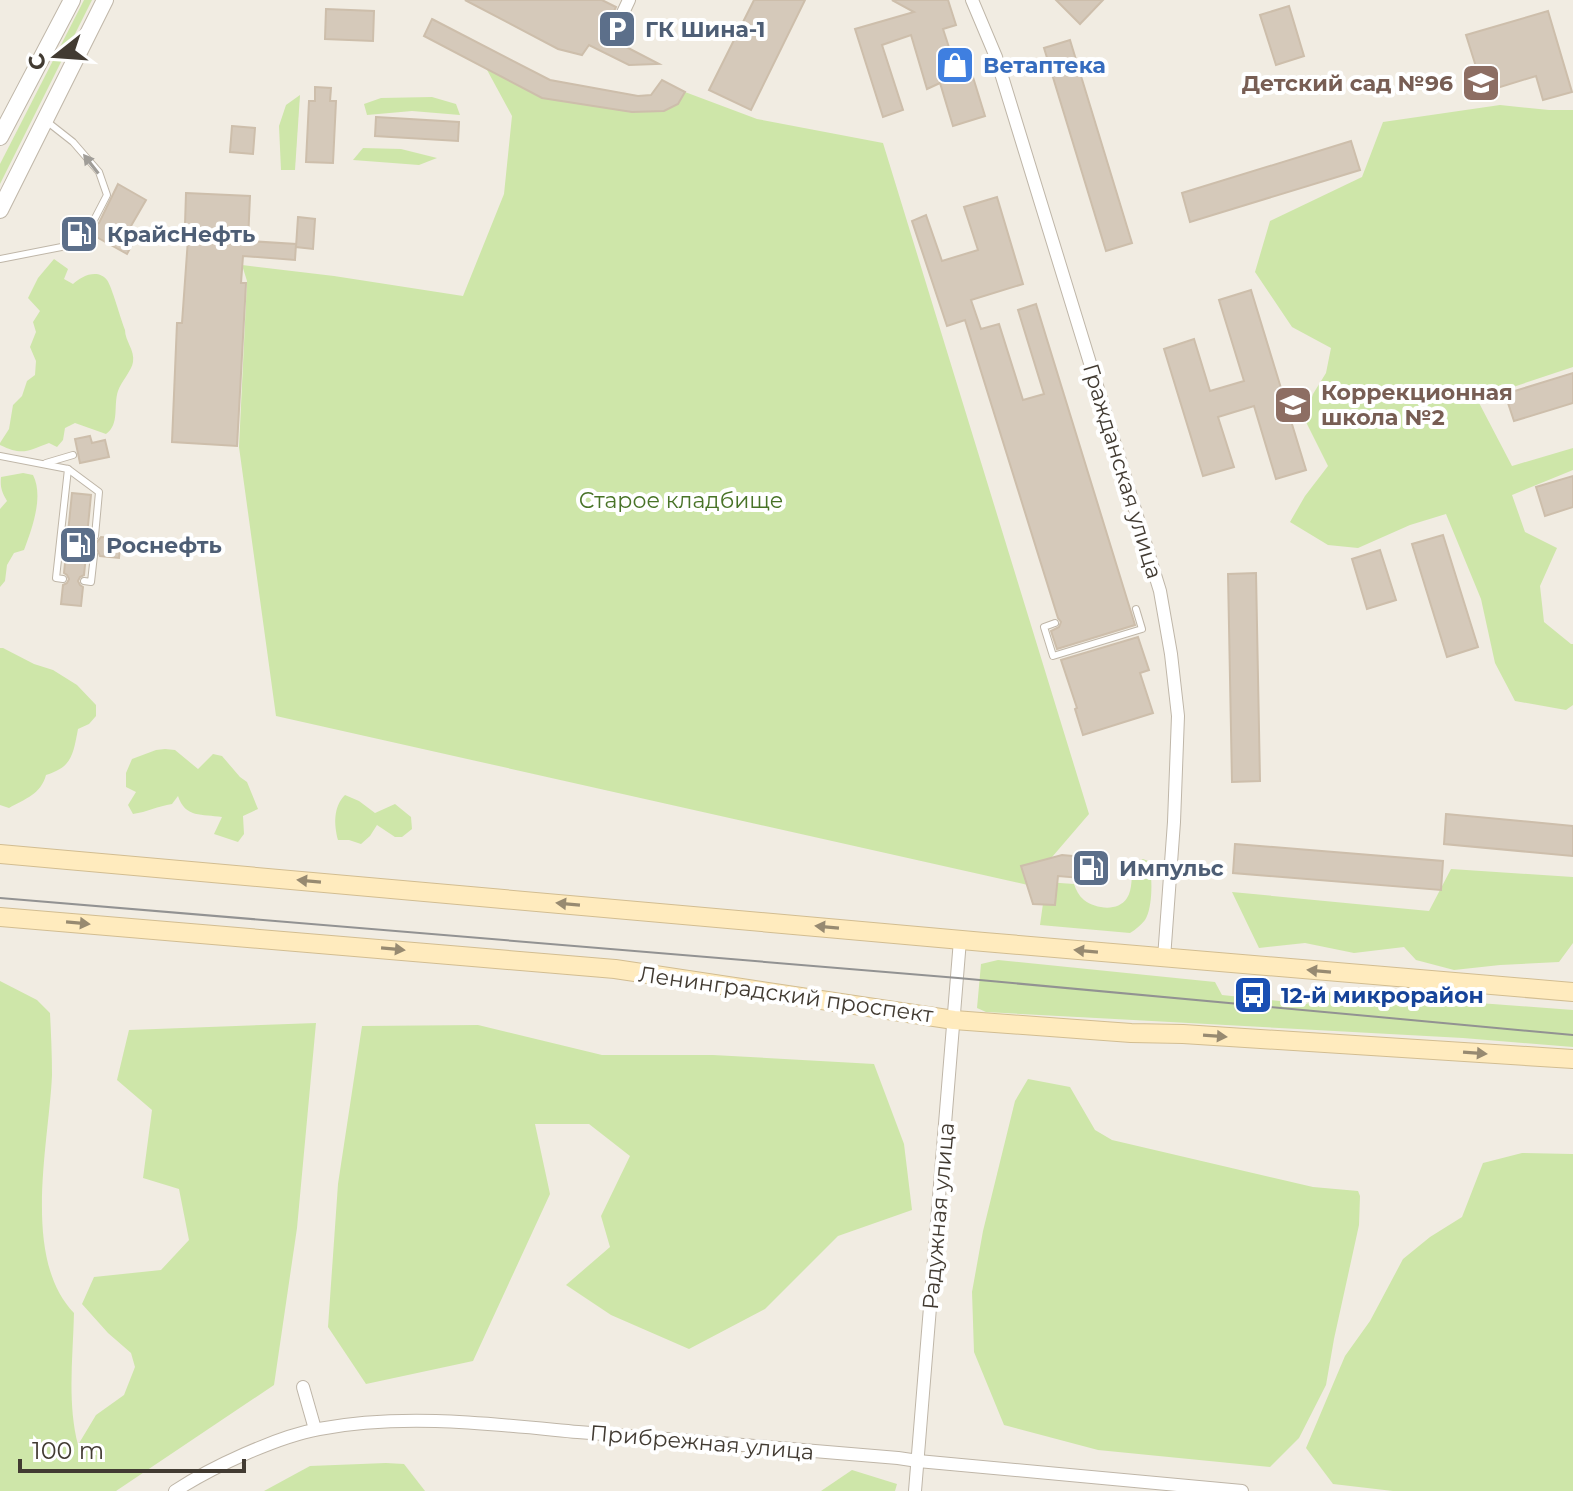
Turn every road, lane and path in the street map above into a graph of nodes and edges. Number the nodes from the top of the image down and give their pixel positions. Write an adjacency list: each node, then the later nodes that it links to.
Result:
1 (72, 0): 7 (street)
2 (105, 0): 6 (street)
3 (629, 0): 5 (street)
4 (972, 0): 25 (street, Гражданская улица)
5 (614, 32)
6 (45, 120): 8 (street); 9 (lane, one-way to 6)
7 (0, 137)
8 (0, 210)
9 (94, 220)
10 (88, 232): 11 (lane)
11 (0, 259)
12 (73, 455): 14 (lane)
13 (0, 456): 14 (lane)
14 (42, 464): 15 (lane)
15 (68, 469): 16 (lane); 18 (lane)
16 (93, 533)
17 (91, 560): 19 (lane)
18 (63, 579)
19 (84, 581)
20 (1136, 609): 21 (lane)
21 (1055, 623)
22 (0, 854): 24 (main road, one-way to 22)
23 (0, 917): 27 (main road, Ленинградский проспект, one-way to 27)
24 (960, 940): 25 (main road, one-way to 24); 27 (street, Радужная улица)
25 (1164, 958): 26 (main road, one-way to 25)
26 (1573, 992)
27 (954, 1020): 28 (main road, Ленинградский проспект, one-way to 28); 31 (street, Радужная улица)
28 (1573, 1059)
29 (303, 1387): 30 (street)
30 (315, 1429): 31 (street, Прибрежная улица); 32 (street, Прибрежная улица)
31 (918, 1461): 33 (street, Радужная улица); 34 (street, Прибрежная улица)
32 (175, 1491)
33 (915, 1491)
34 (1242, 1491)

